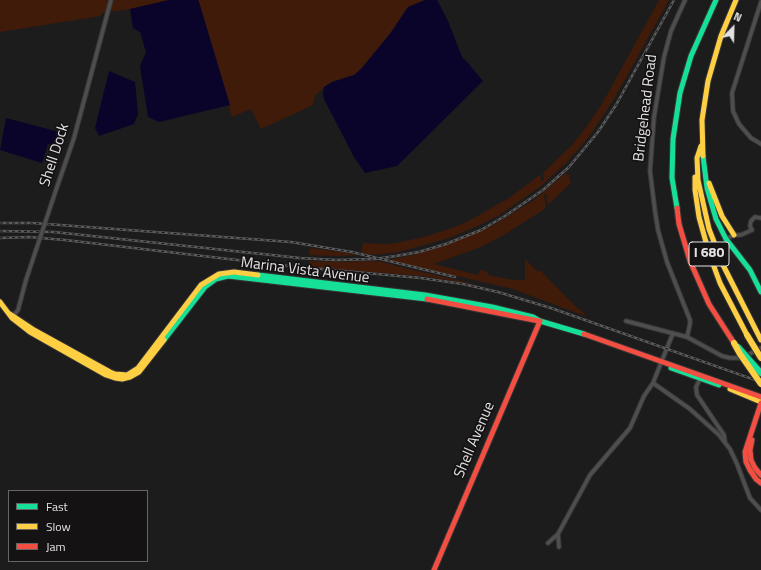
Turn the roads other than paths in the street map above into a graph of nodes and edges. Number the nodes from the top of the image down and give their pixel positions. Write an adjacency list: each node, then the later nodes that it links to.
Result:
1 (111, 0): 15 (street, Shell Dock, bridge)
2 (685, 0): 19 (street, Bridgehead Road)
3 (716, 0): 21 (main road, I 680)
4 (736, 0): 7 (main road, I 680)
5 (761, 2): 6 (street)
6 (761, 144)
7 (702, 145): 8 (main road, I 680); 9 (main road, I 680)
8 (697, 167): 20 (main road, I 680); 23 (main road, I 680, bridge)
9 (706, 176): 11 (main road); 12 (main road, I 680)
10 (761, 218): 11 (street)
11 (734, 235): 12 (street)
12 (726, 239): 13 (main road, I 680)
13 (761, 292)
14 (0, 302): 15 (main road, Marina Vista Avenue)
15 (12, 315): 16 (main road, Marina Vista Avenue)
16 (540, 321): 24 (main road, Marina Vista Avenue); 39 (main road, Shell Avenue)
17 (626, 321): 18 (street)
18 (673, 333): 19 (street); 24 (street)
19 (687, 337): 22 (street)
20 (761, 340)
21 (734, 343): 25 (main road, I 680, bridge); 28 (main road, bridge)
22 (761, 348)
23 (761, 358)
24 (662, 363): 26 (main road, Marina Vista Avenue); 27 (street); 29 (main road, Marina Vista Avenue)
25 (761, 373)
26 (700, 379): 30 (main road, Marina Vista Avenue); 32 (street)
27 (654, 383): 32 (street); 36 (street)
28 (761, 384)
29 (761, 397)
30 (761, 403): 34 (main road)
31 (761, 414): 33 (main road)
32 (725, 442): 35 (street)
33 (761, 475)
34 (761, 483)
35 (761, 510)
36 (558, 534): 37 (street); 38 (street)
37 (548, 543)
38 (559, 547)
39 (434, 570)

